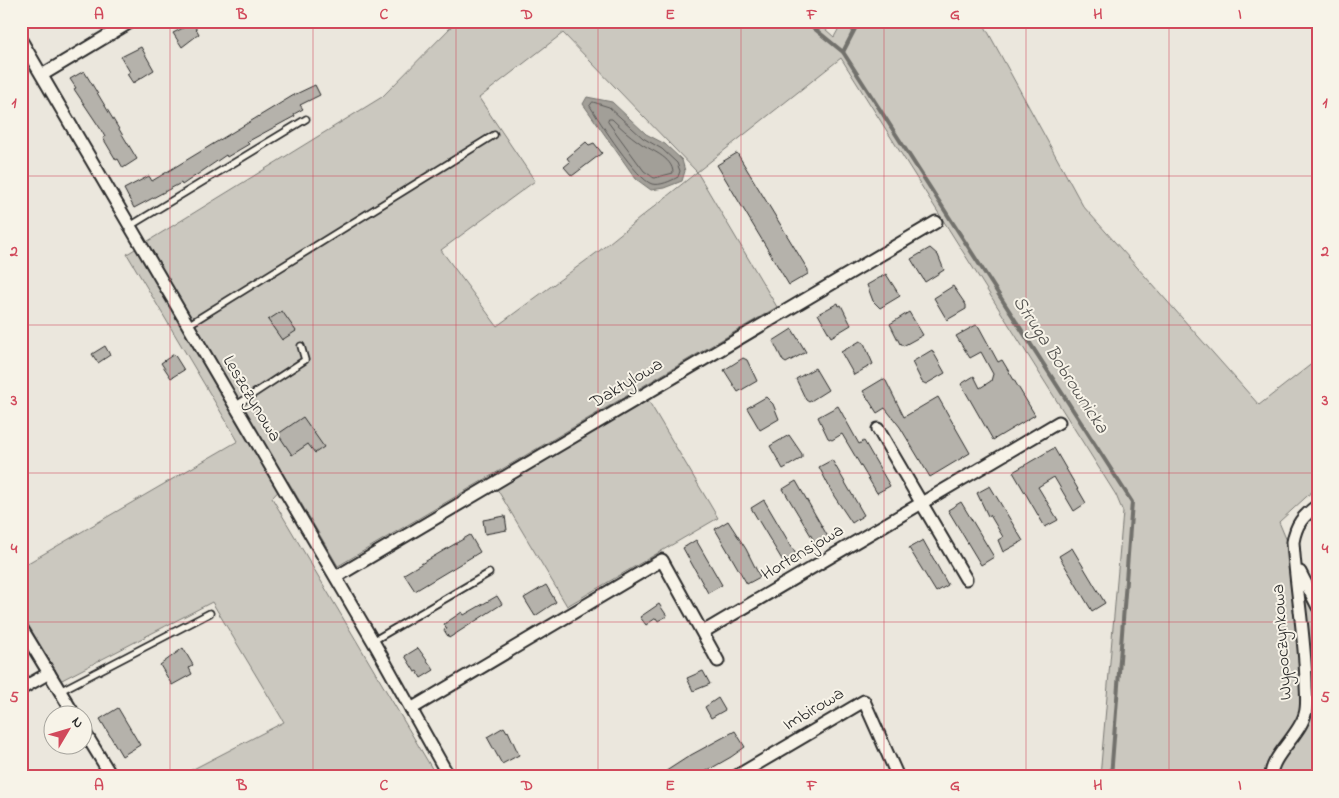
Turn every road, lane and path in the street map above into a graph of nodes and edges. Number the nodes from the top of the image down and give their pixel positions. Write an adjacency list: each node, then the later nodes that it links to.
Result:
1 (132, 21): 3 (street)
2 (21, 40): 3 (street, Leszczynowa)
3 (42, 75): 7 (street, Leszczynowa)
4 (306, 119): 7 (lane)
5 (494, 135): 8 (lane)
6 (936, 222): 17 (street, Daktylowa)
7 (130, 226): 8 (street, Leszczynowa)
8 (188, 326): 10 (street, Leszczynowa)
9 (300, 346): 10 (lane)
10 (235, 406): 17 (street, Leszczynowa)
11 (1059, 422): 13 (street, Hortensjowa)
12 (878, 429): 13 (street)
13 (922, 504): 18 (street); 22 (street, Hortensjowa)
14 (1318, 505): 15 (street, Wypoczynkowa)
15 (1294, 557): 19 (street); 35 (street, Wypoczynkowa)
16 (489, 573): 23 (lane)
17 (336, 577): 23 (street, Leszczynowa)
18 (966, 579)
19 (1318, 606)
20 (210, 614): 27 (lane)
21 (21, 626): 25 (street)
22 (702, 632): 24 (street); 29 (street)
23 (373, 641): 29 (street, Leszczynowa)
24 (718, 661)
25 (49, 673): 26 (street); 27 (street)
26 (21, 689)
27 (60, 691): 28 (street)
28 (69, 706)
29 (411, 709): 32 (street, Leszczynowa)
30 (92, 744): 31 (street)
31 (112, 777)
32 (449, 777)
33 (735, 777): 34 (street, Imbirowa)
34 (898, 777)
35 (1271, 777)

